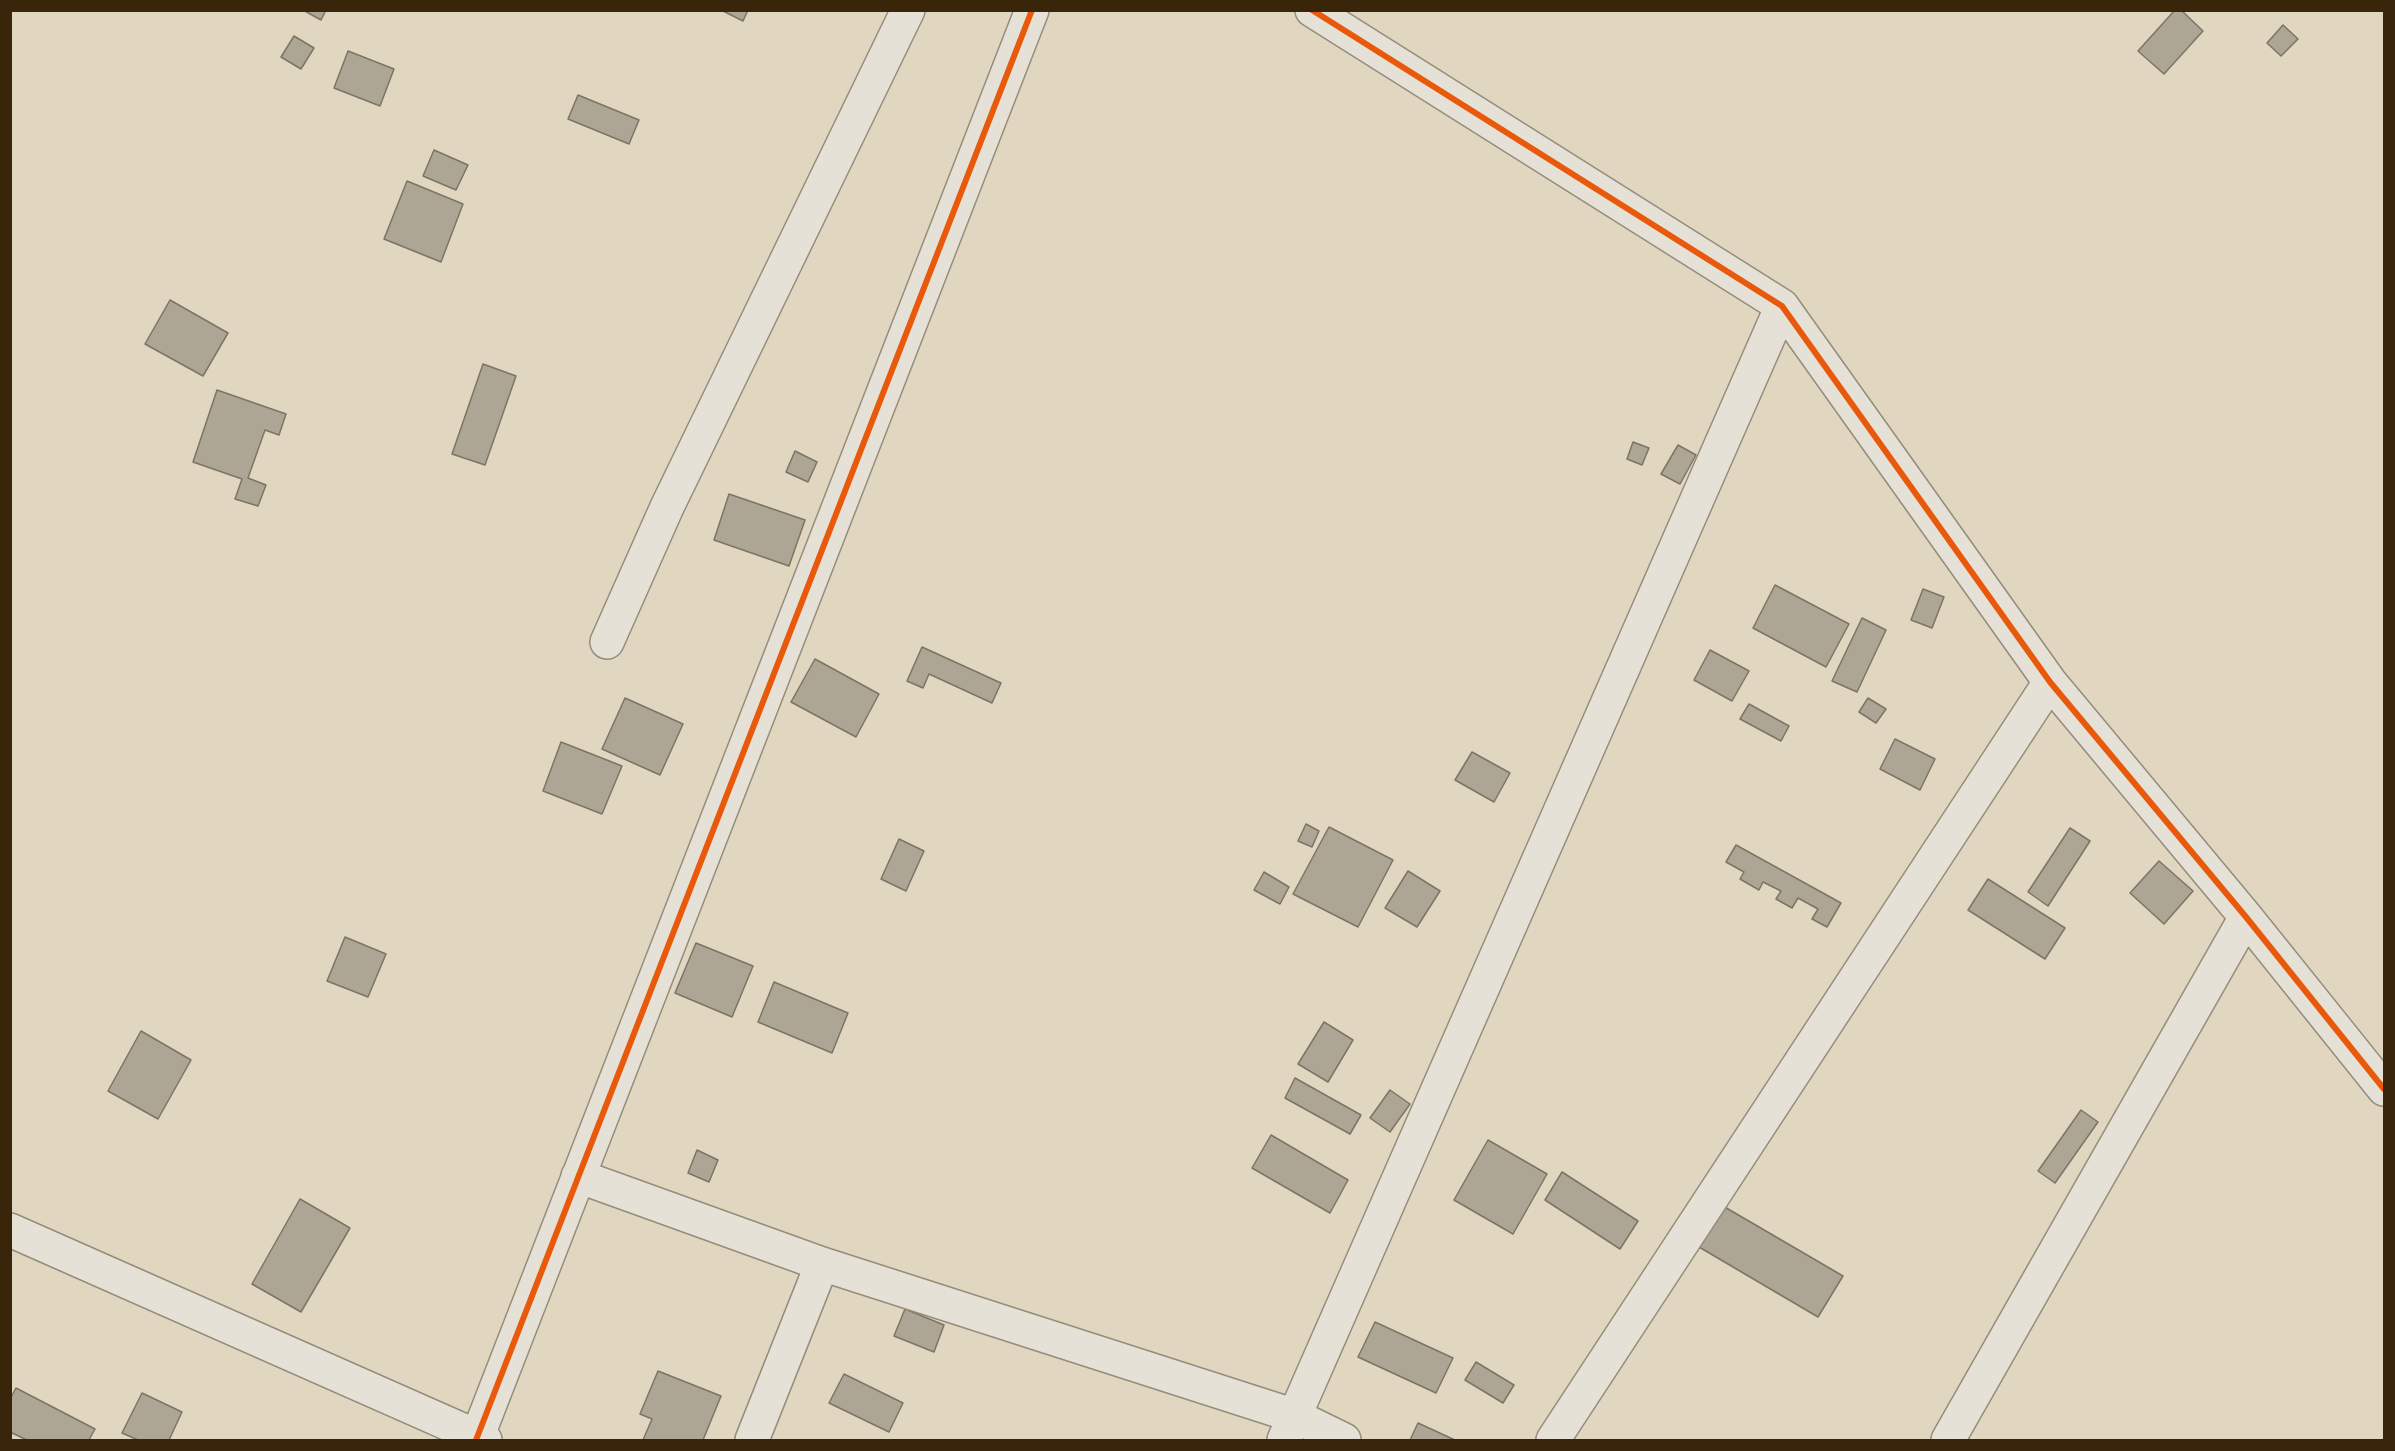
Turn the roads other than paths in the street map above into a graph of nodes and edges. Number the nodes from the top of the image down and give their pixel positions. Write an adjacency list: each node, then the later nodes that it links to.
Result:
1 (908, 10): 5 (street)
2 (1032, 10): 9 (street)
3 (1312, 10): 4 (street)
4 (1782, 306): 6 (street); 12 (street)
5 (607, 642)
6 (2050, 682): 7 (street); 16 (street)
7 (2246, 917): 8 (street); 17 (street)
8 (2385, 1089)
9 (578, 1176): 11 (street); 13 (street)
10 (10, 1230): 13 (street)
11 (822, 1264): 12 (street); 14 (street)
12 (1290, 1428): 15 (street)
13 (479, 1439)
14 (752, 1440)
15 (1344, 1440)
16 (1553, 1440)
17 (1948, 1440)

